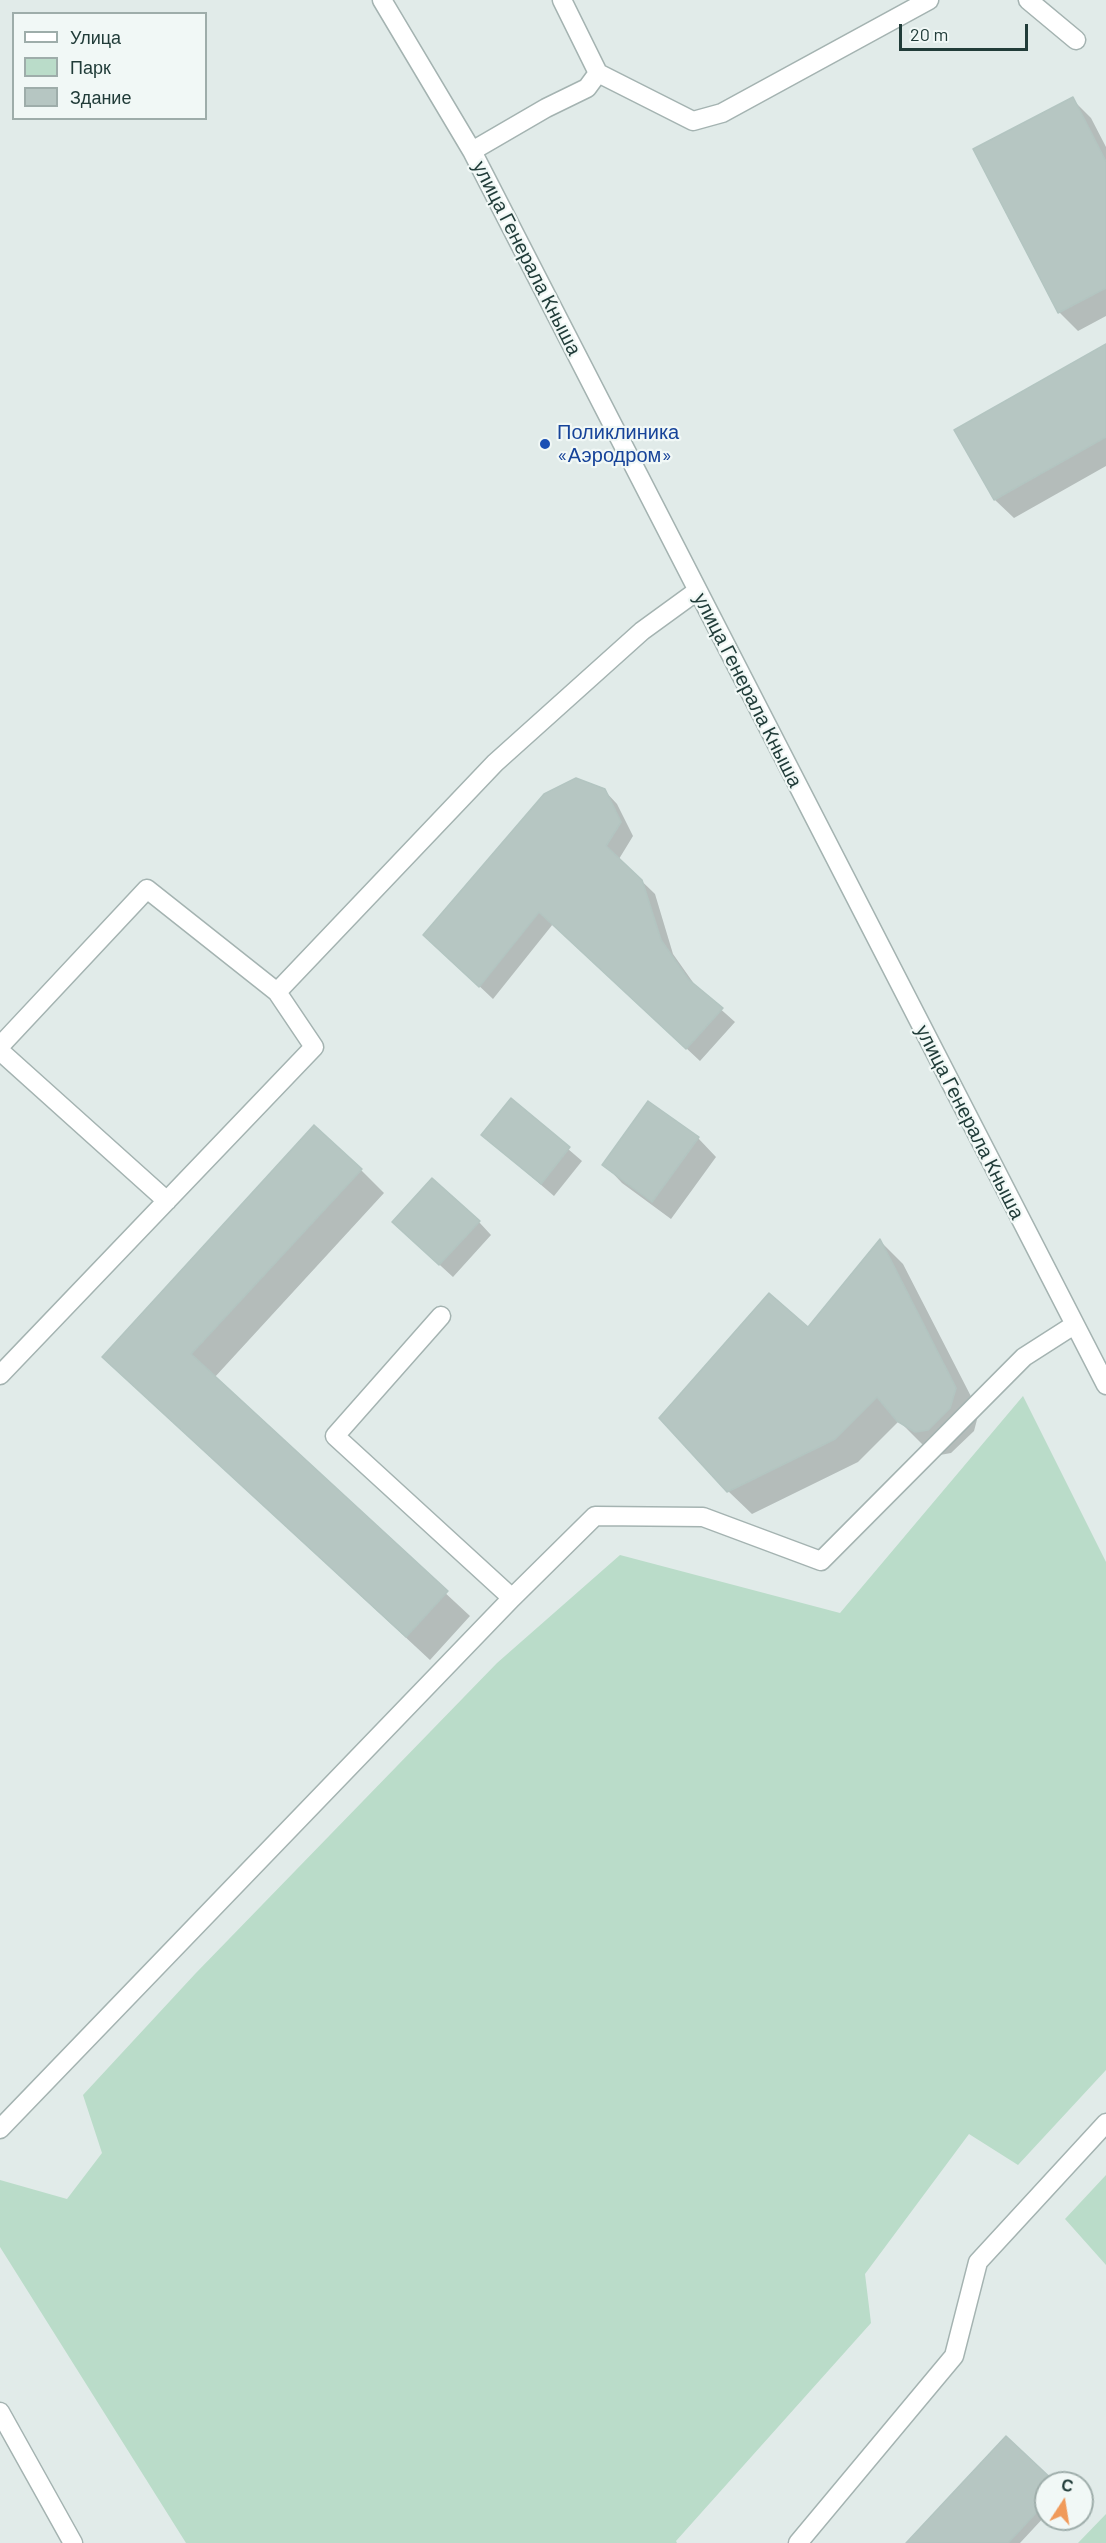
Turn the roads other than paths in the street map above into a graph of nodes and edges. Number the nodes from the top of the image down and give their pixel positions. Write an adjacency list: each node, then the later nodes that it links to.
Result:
1 (382, 0): 7 (street, улица Генерала Кныша)
2 (562, 0): 6 (street)
3 (929, 0): 6 (street)
4 (1028, 0): 5 (street)
5 (1076, 40)
6 (598, 73): 7 (street)
7 (472, 152): 8 (street, улица Генерала Кныша)
8 (697, 591): 9 (street); 13 (street, улица Генерала Кныша)
9 (277, 992): 10 (street); 11 (street)
10 (0, 1048): 11 (street)
11 (167, 1201): 14 (street)
12 (441, 1316): 16 (street)
13 (1074, 1325): 15 (street, улица Генерала Кныша); 16 (street)
14 (0, 1376)
15 (1106, 1385)
16 (512, 1598): 18 (street)
17 (1106, 2122): 21 (street)
18 (0, 2129)
19 (0, 2412): 20 (street)
20 (73, 2543)
21 (798, 2543)

